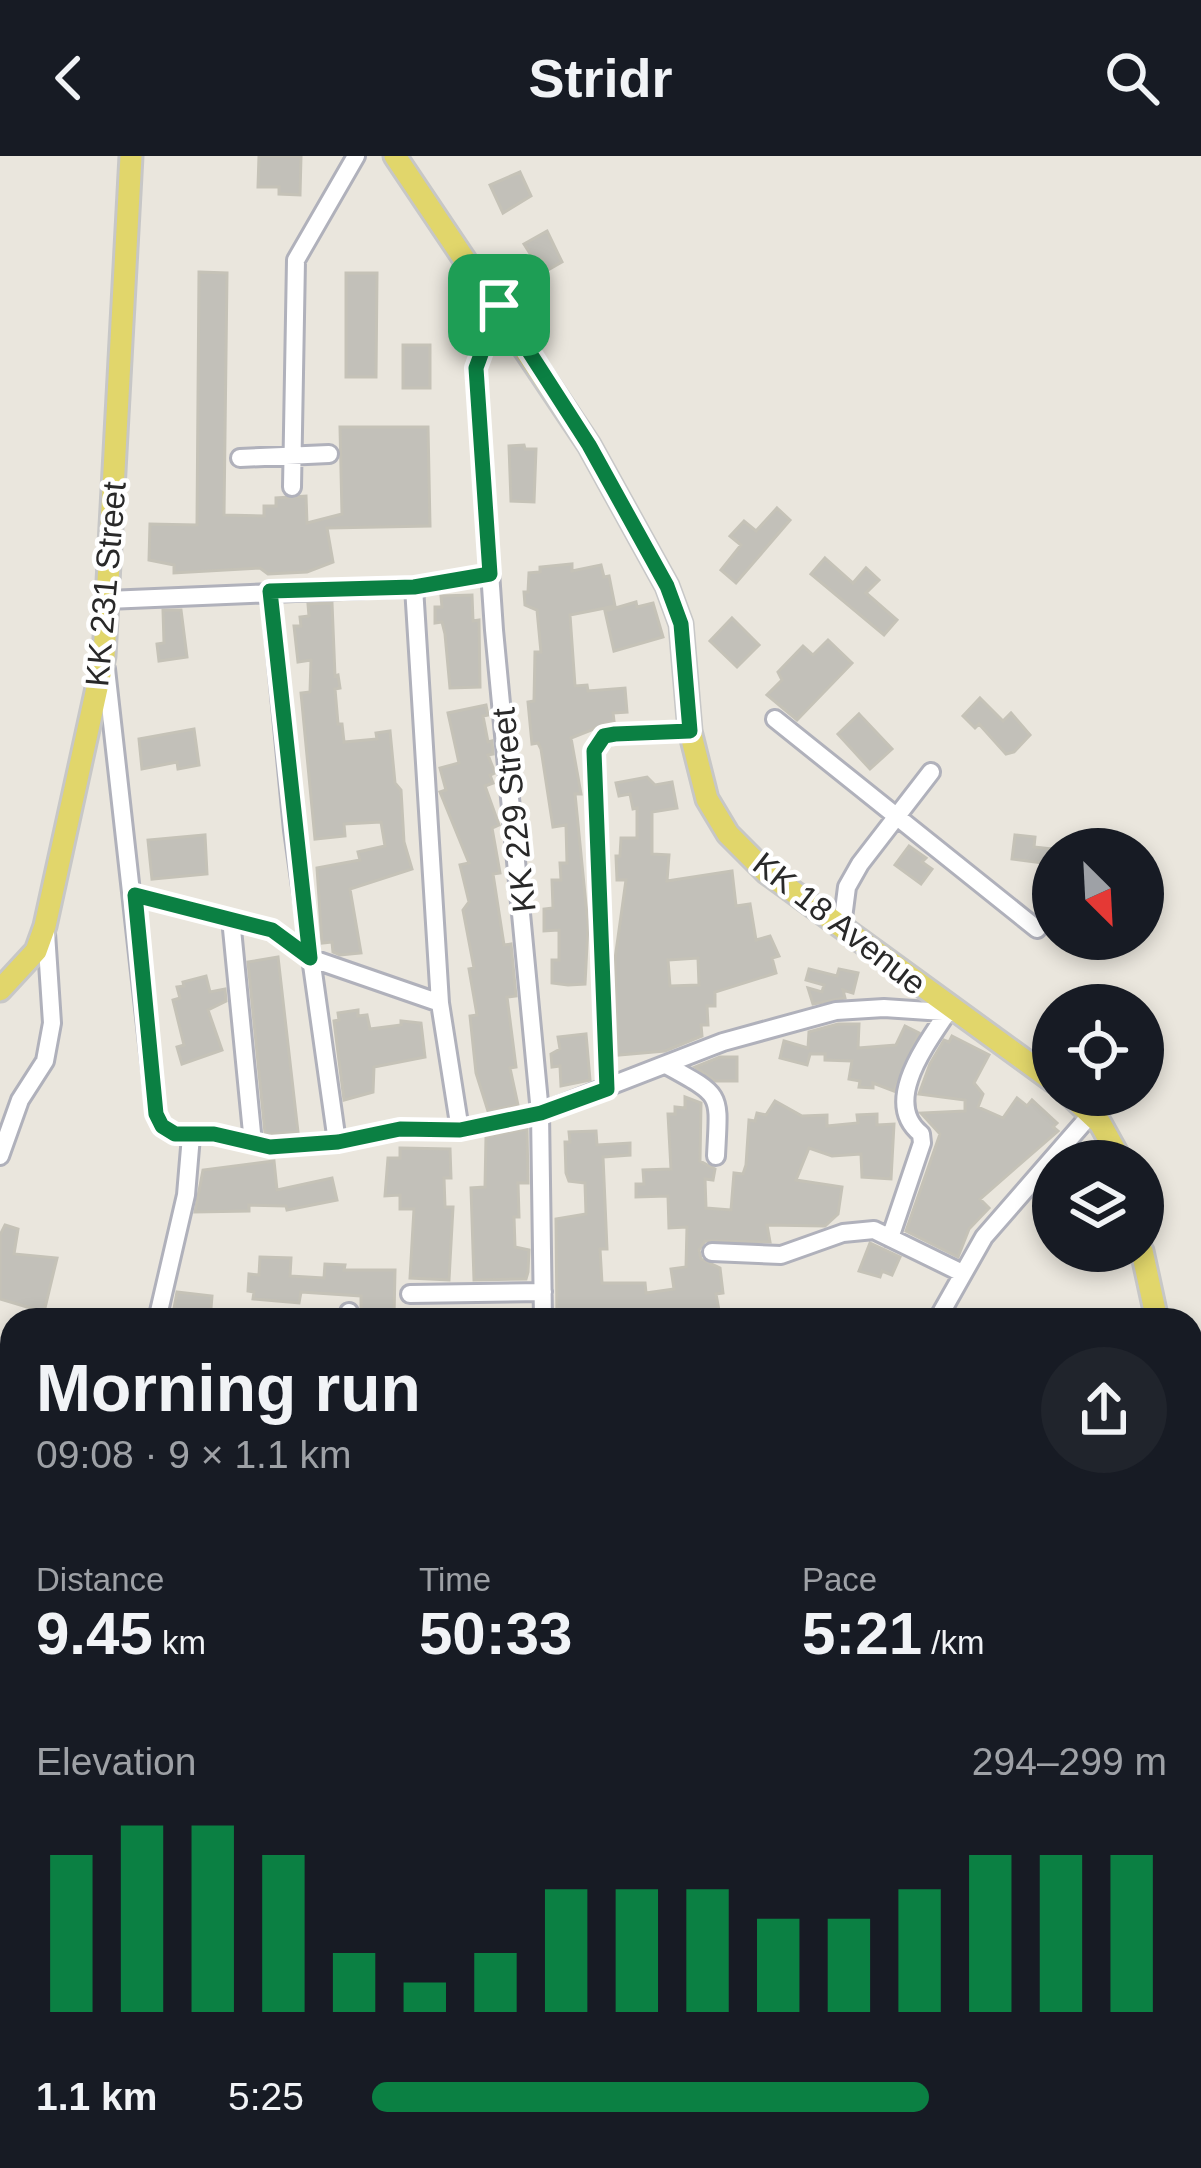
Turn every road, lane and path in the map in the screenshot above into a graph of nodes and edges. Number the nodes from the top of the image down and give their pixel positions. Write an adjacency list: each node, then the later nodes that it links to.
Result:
1 (130, 156): 12 (main road, KK 231 Street)
2 (356, 156): 6 (street)
3 (394, 156): 4 (main road, KK 18 Avenue)
4 (499, 305): 9 (street, KK 229 Street); 15 (main road, KK 18 Avenue)
5 (329, 454): 6 (street)
6 (292, 455): 7 (street); 8 (street)
7 (240, 458)
8 (292, 487)
9 (490, 574): 10 (street); 30 (street, KK 229 Street)
10 (414, 587): 11 (street); 25 (street)
11 (270, 591): 12 (street); 23 (street)
12 (107, 600): 13 (main road, KK 231 Street)
13 (104, 656): 18 (street); 21 (main road, KK 231 Street)
14 (776, 719): 17 (street)
15 (690, 731): 22 (main road, KK 18 Avenue); 29 (street)
16 (932, 772): 17 (street)
17 (897, 815): 20 (street); 22 (street)
18 (135, 895): 19 (street); 33 (street)
19 (231, 920): 23 (street); 35 (street)
20 (1032, 924)
21 (46, 926): 24 (main road, KK 231 Street); 36 (street)
22 (842, 926): 26 (main road, KK 18 Avenue)
23 (310, 958): 25 (street); 34 (street)
24 (0, 990)
25 (440, 1003): 32 (street)
26 (953, 1013): 27 (street); 28 (main road, KK 18 Avenue); 38 (street)
27 (666, 1065): 29 (street); 37 (street)
28 (1032, 1067)
29 (607, 1089): 30 (street)
30 (541, 1113): 32 (street); 42 (street, KK 229 Street)
31 (1089, 1116): 41 (street)
32 (460, 1130): 34 (street)
33 (191, 1136): 35 (street); 44 (street)
34 (338, 1142): 35 (street)
35 (253, 1143)
36 (0, 1156)
37 (716, 1156)
38 (890, 1238): 39 (street); 41 (street)
39 (712, 1252)
40 (1147, 1272): 47 (main road)
41 (962, 1274): 46 (street)
42 (543, 1292): 43 (street); 45 (street, KK 229 Street)
43 (410, 1294)
44 (161, 1308)
45 (543, 1308)
46 (944, 1308)
47 (1154, 1308)

